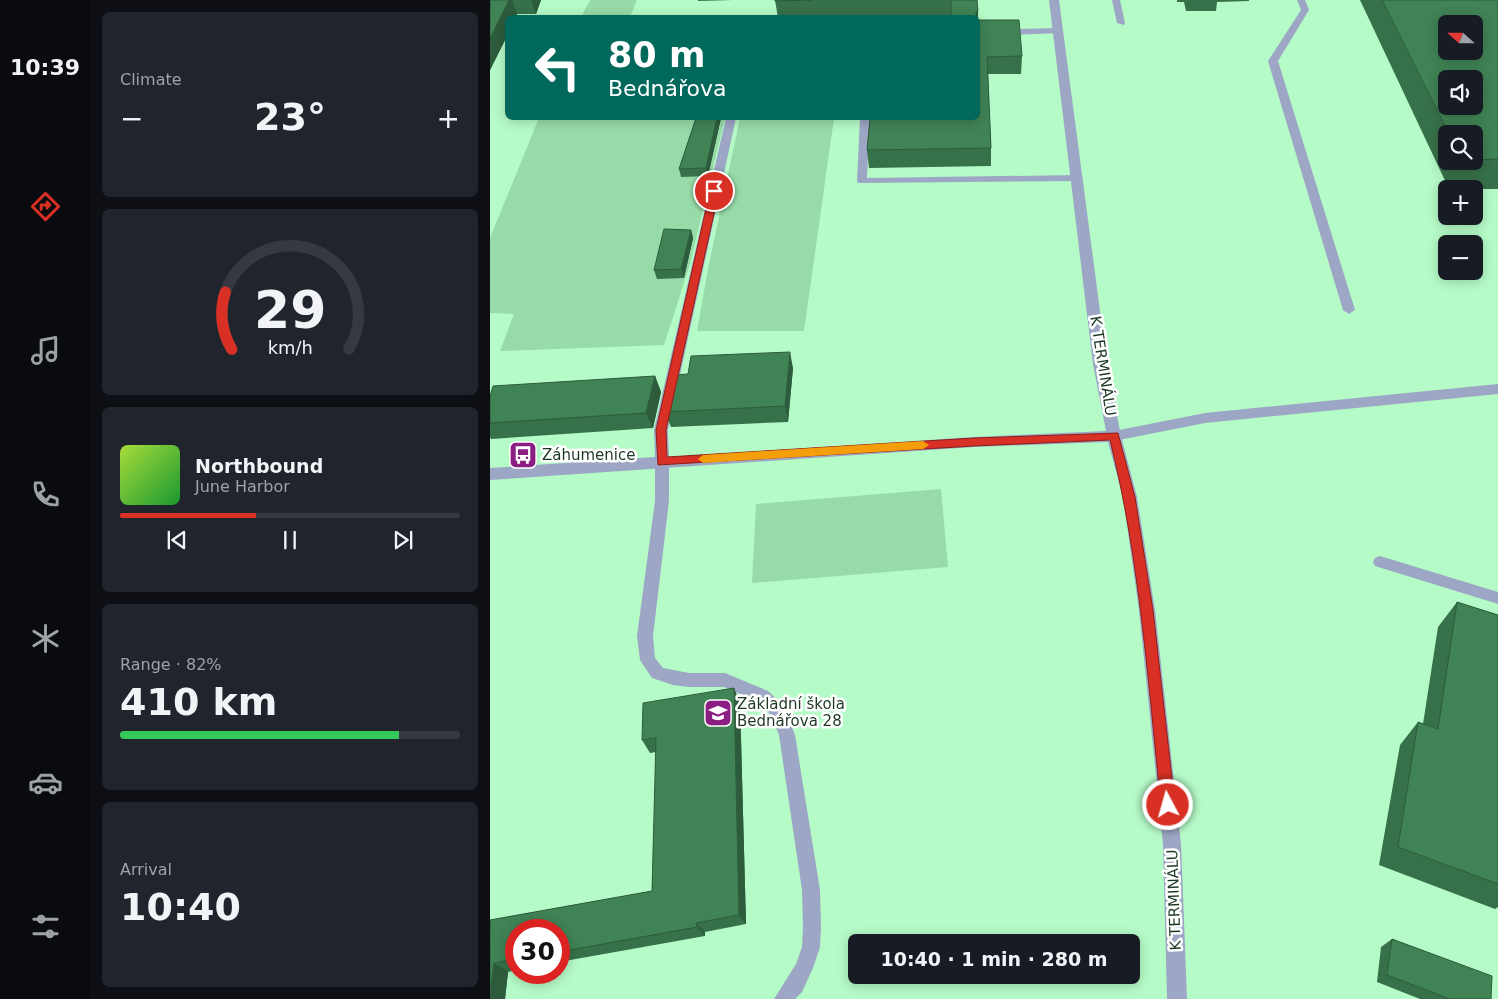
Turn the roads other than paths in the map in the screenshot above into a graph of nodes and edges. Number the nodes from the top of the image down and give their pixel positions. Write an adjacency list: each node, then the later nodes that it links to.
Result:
1 (1054, 0): 5 (street, K TERMINÁLU)
2 (1116, 0): 4 (lane)
3 (1300, 0): 10 (lane)
4 (1121, 23)
5 (1058, 31): 6 (lane); 9 (street, K TERMINÁLU)
6 (980, 33)
7 (731, 120): 13 (street)
8 (865, 120): 9 (lane)
9 (1078, 178): 12 (street, K TERMINÁLU)
10 (1349, 310)
11 (1498, 388): 12 (lane)
12 (1114, 436): 13 (street); 18 (street, K TERMINÁLU)
13 (662, 462): 14 (street); 17 (lane)
14 (490, 474)
15 (1380, 562): 16 (lane)
16 (1498, 598)
17 (783, 999)
18 (1177, 999)

